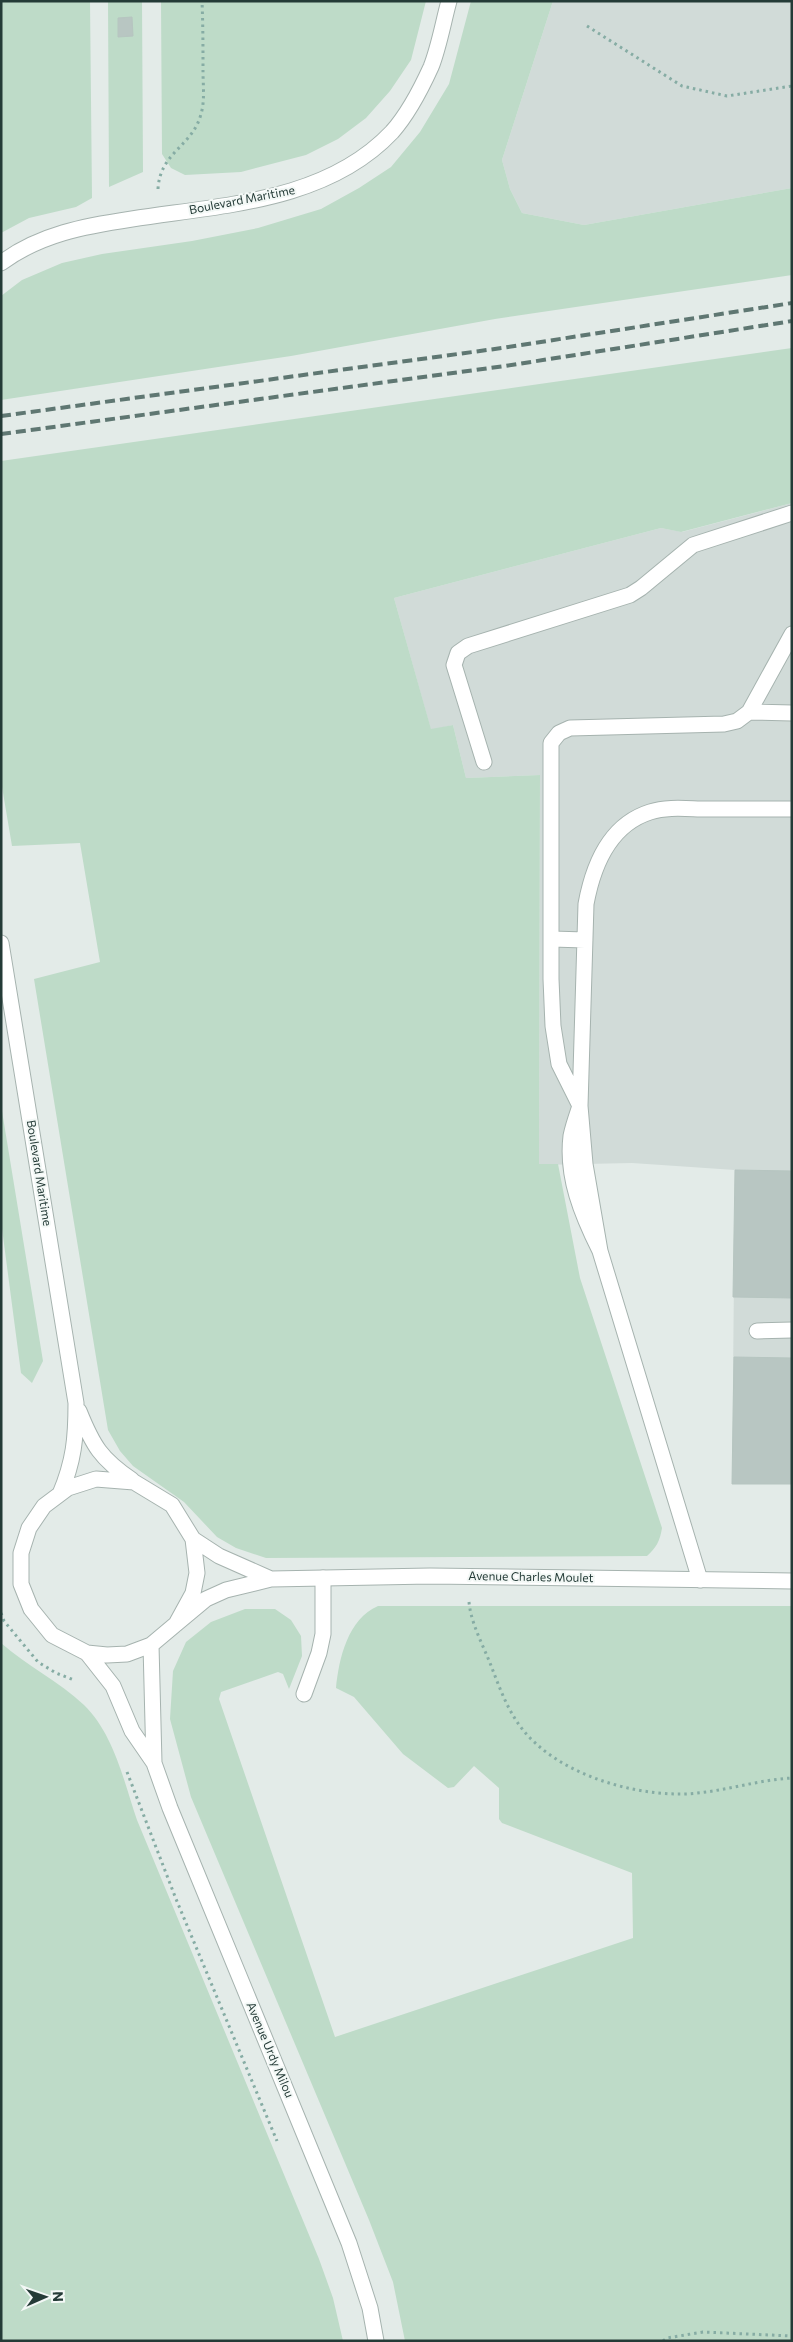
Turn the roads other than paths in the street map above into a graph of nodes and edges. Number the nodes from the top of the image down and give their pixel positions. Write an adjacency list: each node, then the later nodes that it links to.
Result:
1 (449, 1): 2 (street, Boulevard Maritime)
2 (1, 263)
3 (792, 513): 7 (street)
4 (792, 634): 5 (street)
5 (750, 712): 6 (street); 9 (street)
6 (792, 713)
7 (484, 762)
8 (792, 809): 10 (street)
9 (552, 939): 10 (street); 12 (street)
10 (585, 940): 12 (street)
11 (1, 943): 15 (street, Boulevard Maritime)
12 (580, 1106): 21 (street)
13 (757, 1330): 14 (street)
14 (792, 1330)
15 (76, 1403): 16 (street, Boulevard Maritime); 17 (street, Boulevard Maritime)
16 (134, 1482): 17 (street); 18 (street)
17 (60, 1494): 25 (street)
18 (193, 1539): 20 (street, Avenue Charles Moulet); 23 (street)
19 (322, 1578): 20 (street, Avenue Charles Moulet); 21 (street, Avenue Charles Moulet); 26 (street)
20 (271, 1579): 23 (street, Avenue Charles Moulet)
21 (700, 1580): 22 (street, Avenue Charles Moulet)
22 (792, 1582)
23 (176, 1624): 24 (street)
24 (151, 1644): 25 (street); 27 (street, Avenue Urdy Milou)
25 (87, 1653): 27 (street, Avenue Urdy Milou)
26 (304, 1694)
27 (154, 1763): 28 (street, Avenue Urdy Milou)
28 (376, 2341)

